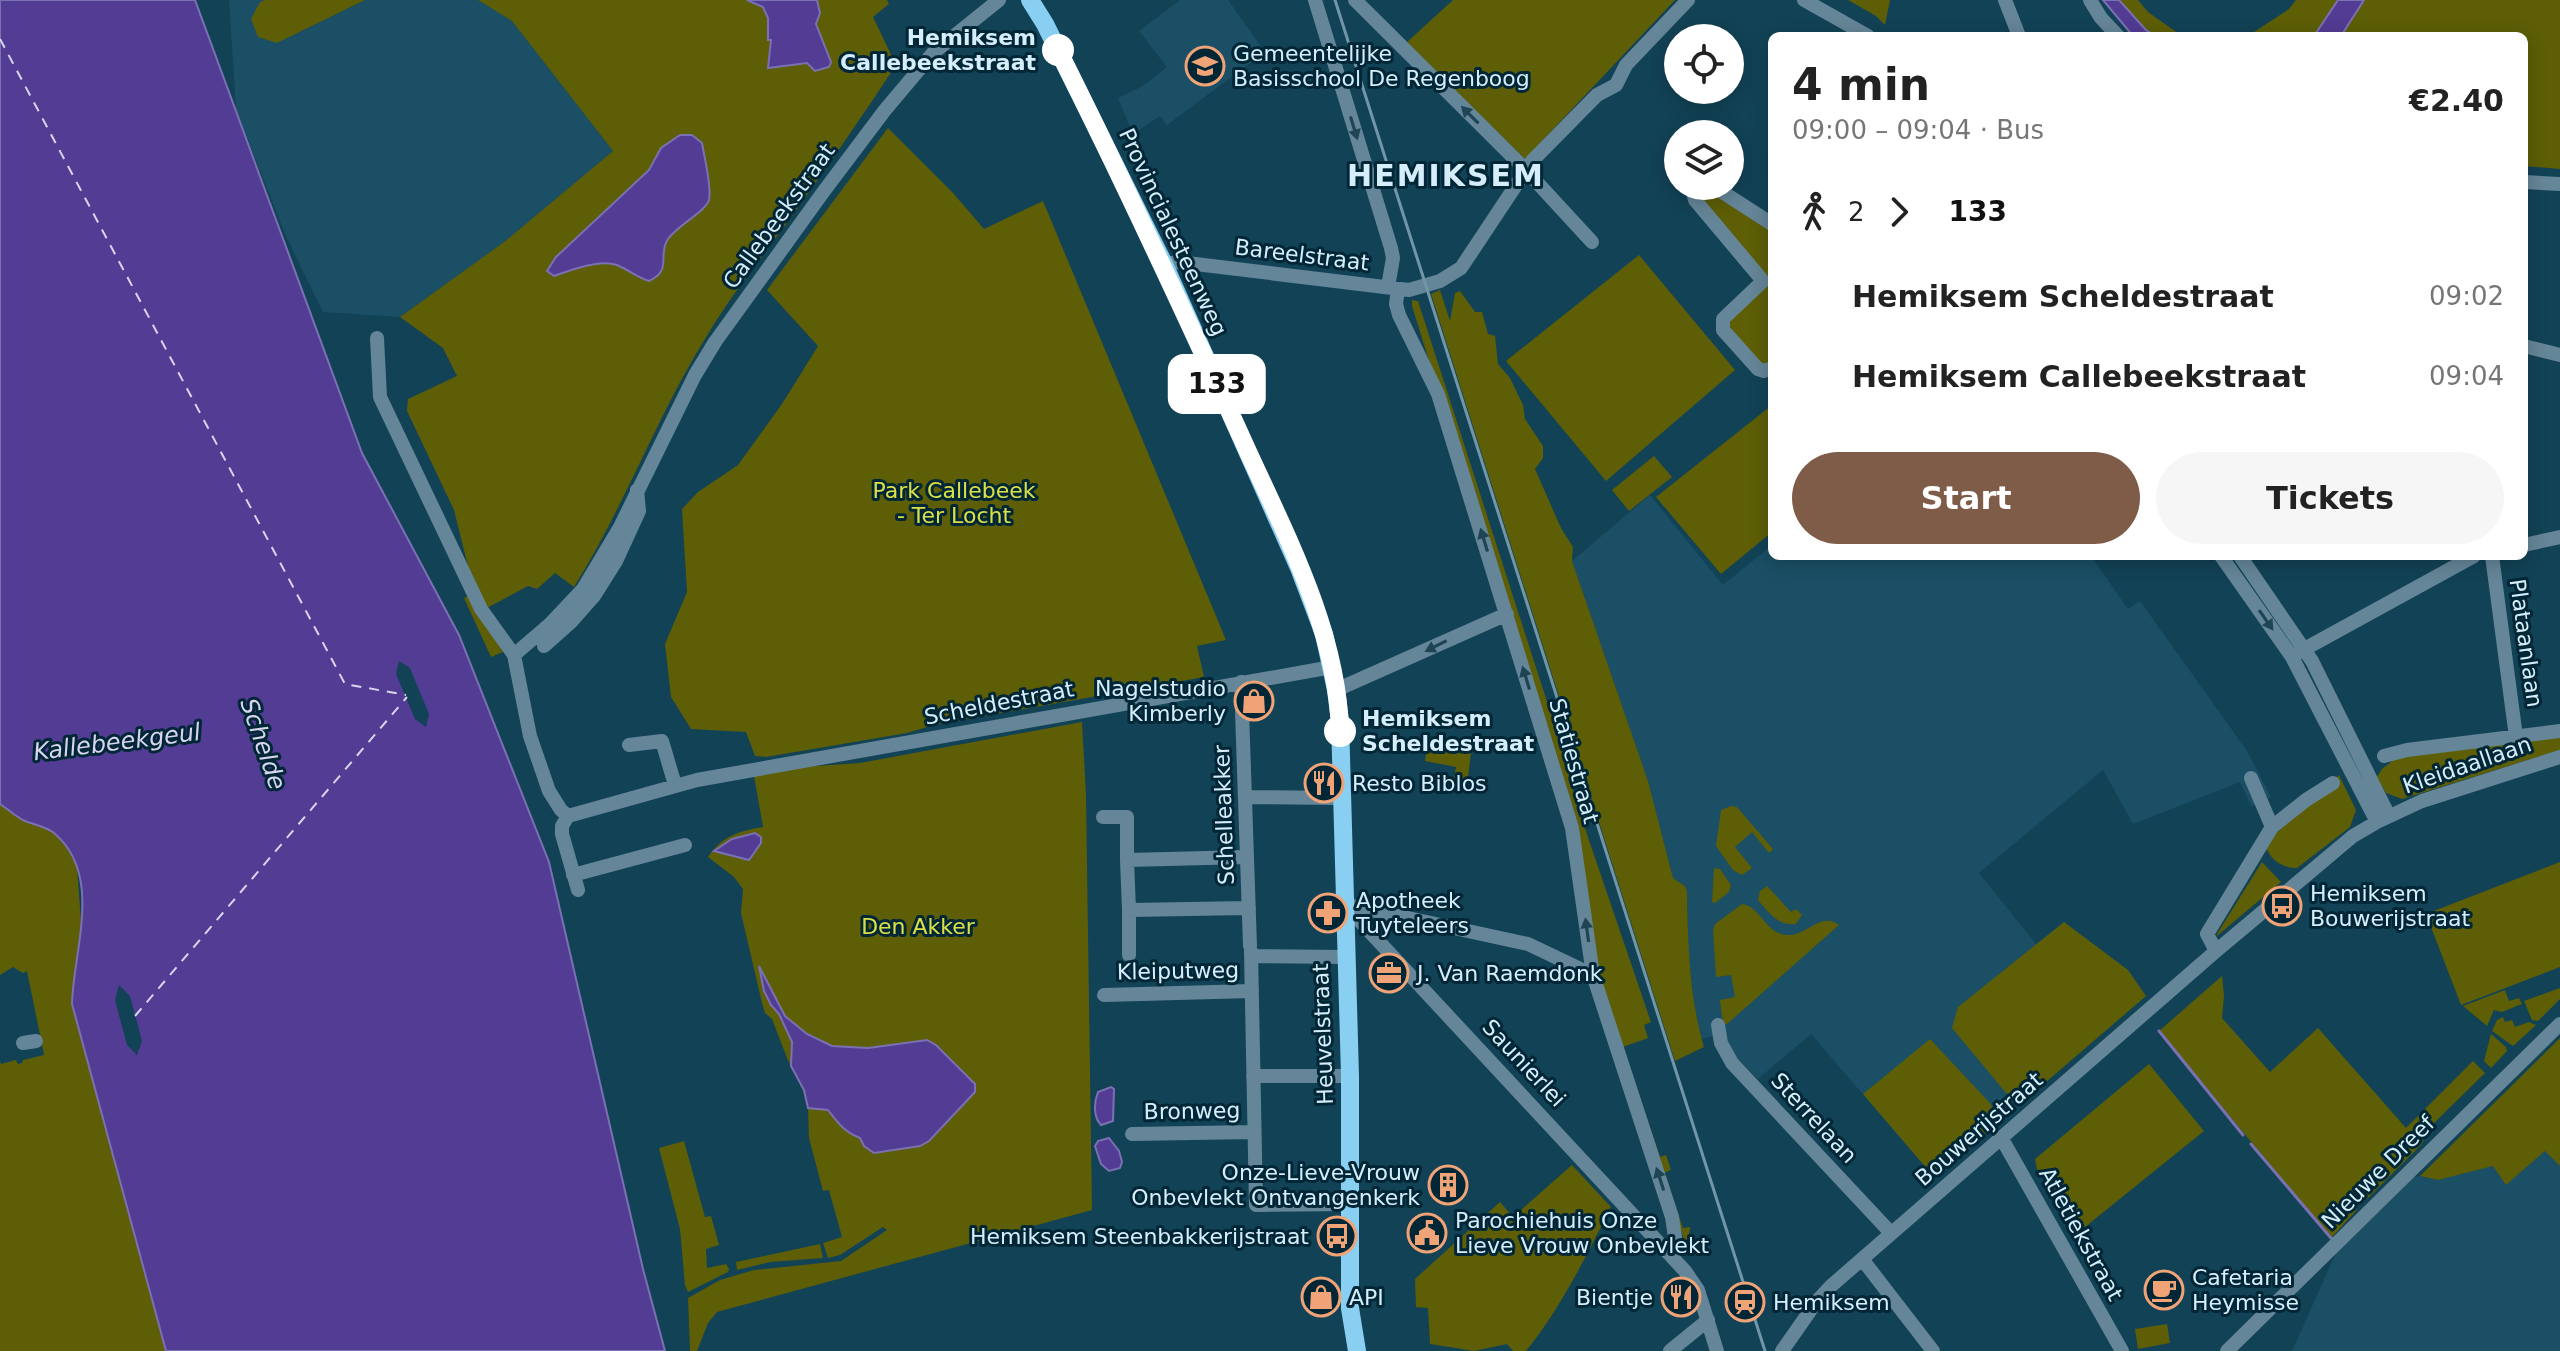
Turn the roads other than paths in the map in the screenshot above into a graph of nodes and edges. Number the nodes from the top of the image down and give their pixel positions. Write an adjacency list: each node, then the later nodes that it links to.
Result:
1 (999, 0): 26 (street, Callebeekstraat)
2 (1030, 0): 19 (main road, Provincialesteenweg)
3 (1315, 0): 21 (street, Statiestraat, one-way to 21)
4 (1355, 0): 12 (street, one-way to 4)
5 (1688, 0): 12 (street, Bareelstraat)
6 (1804, 0): 9 (street)
7 (2005, 0): 10 (street)
8 (2090, 0): 11 (street)
9 (1860, 32)
10 (2017, 32)
11 (2114, 32)
12 (1525, 170): 18 (street); 21 (street, Bareelstraat)
13 (2528, 182): 14 (street)
14 (2560, 184)
15 (1695, 200): 20 (street)
16 (1735, 200): 17 (street)
17 (1768, 221)
18 (1592, 242)
19 (1164, 264): 21 (street, Bareelstraat); 37 (main road, Provincialesteenweg)
20 (1768, 286): 25 (street)
21 (1393, 288): 33 (street, Statiestraat, one-way to 21)
22 (377, 338): 36 (street)
23 (2528, 347): 24 (street)
24 (2560, 355)
25 (1768, 370)
26 (637, 490): 34 (street, Callebeekstraat); 36 (street, Callebeekstraat)
27 (2560, 537): 28 (street)
28 (2528, 544)
29 (2224, 560): 35 (street, one-way to 35)
30 (2242, 560): 35 (street)
31 (2467, 560): 35 (street)
32 (2493, 560): 41 (street, Plataanlaan)
33 (1507, 614): 39 (street, one-way to 39); 66 (street, Statiestraat, one-way to 33)
34 (544, 646)
35 (2298, 652): 52 (street)
36 (514, 655): 50 (street)
37 (1332, 667): 38 (street, Scheldestraat); 39 (main road, Heuvelstraat)
38 (1241, 682): 47 (street, Scheldestraat); 48 (street, Schelleakker)
39 (1336, 690): 49 (main road, Heuvelstraat)
40 (2560, 731): 41 (street)
41 (2516, 737): 43 (street)
42 (629, 745): 47 (street)
43 (2384, 756)
44 (2560, 757): 52 (street, Kleidaallaan)
45 (2251, 778): 53 (street)
46 (2333, 783): 53 (street)
47 (675, 785): 50 (street, Scheldestraat)
48 (1247, 797): 49 (street); 55 (street, Schelleakker)
49 (1342, 798): 59 (main road, Heuvelstraat)
50 (568, 816): 57 (street)
51 (1103, 817): 56 (street)
52 (2383, 819): 63 (street, Bouwerijstraat)
53 (2272, 827): 63 (street)
54 (685, 845): 57 (street)
55 (1247, 857): 56 (street); 60 (street, Schelleakker)
56 (1127, 860): 61 (street)
57 (573, 875): 58 (street)
58 (578, 890)
59 (1344, 904): 65 (main road, Heuvelstraat); 66 (street); 78 (street, Saunierlei)
60 (1249, 908): 61 (street); 62 (street, Schelleakker)
61 (1129, 910): 64 (street)
62 (1251, 951): 65 (street); 67 (street, Schelleakker)
63 (2216, 951): 75 (street, Bouwerijstraat)
64 (1129, 955)
65 (1345, 957): 72 (main road, Heuvelstraat)
66 (1593, 975): 78 (street, Statiestraat, one-way to 66)
67 (1252, 991): 68 (street, Kleiputweg); 71 (street, Schelleakker)
68 (1104, 995)
69 (2560, 1024): 87 (street, Nieuwe Dreef)
70 (1718, 1025): 77 (street, Sterrelaan)
71 (1253, 1076): 72 (street); 73 (street, Schelleakker)
72 (1350, 1076): 76 (main road, Heuvelstraat)
73 (1254, 1132): 74 (street, Bronweg); 76 (street, Schelleakker)
74 (1132, 1134)
75 (2002, 1139): 77 (street, Bouwerijstraat); 86 (street, Atletiekstraat)
76 (1349, 1204): 81 (main road, Heuvelstraat)
77 (1891, 1233): 79 (street, Bouwerijstraat)
78 (1669, 1254): 80 (street, Saunierlei)
79 (1862, 1259): 84 (street, Bouwerijstraat); 85 (street)
80 (1708, 1320): 82 (street); 83 (street, Saunierlei)
81 (1357, 1351)
82 (1670, 1351)
83 (1717, 1351)
84 (1782, 1351)
85 (1933, 1351)
86 (2122, 1351)
87 (2227, 1351)

